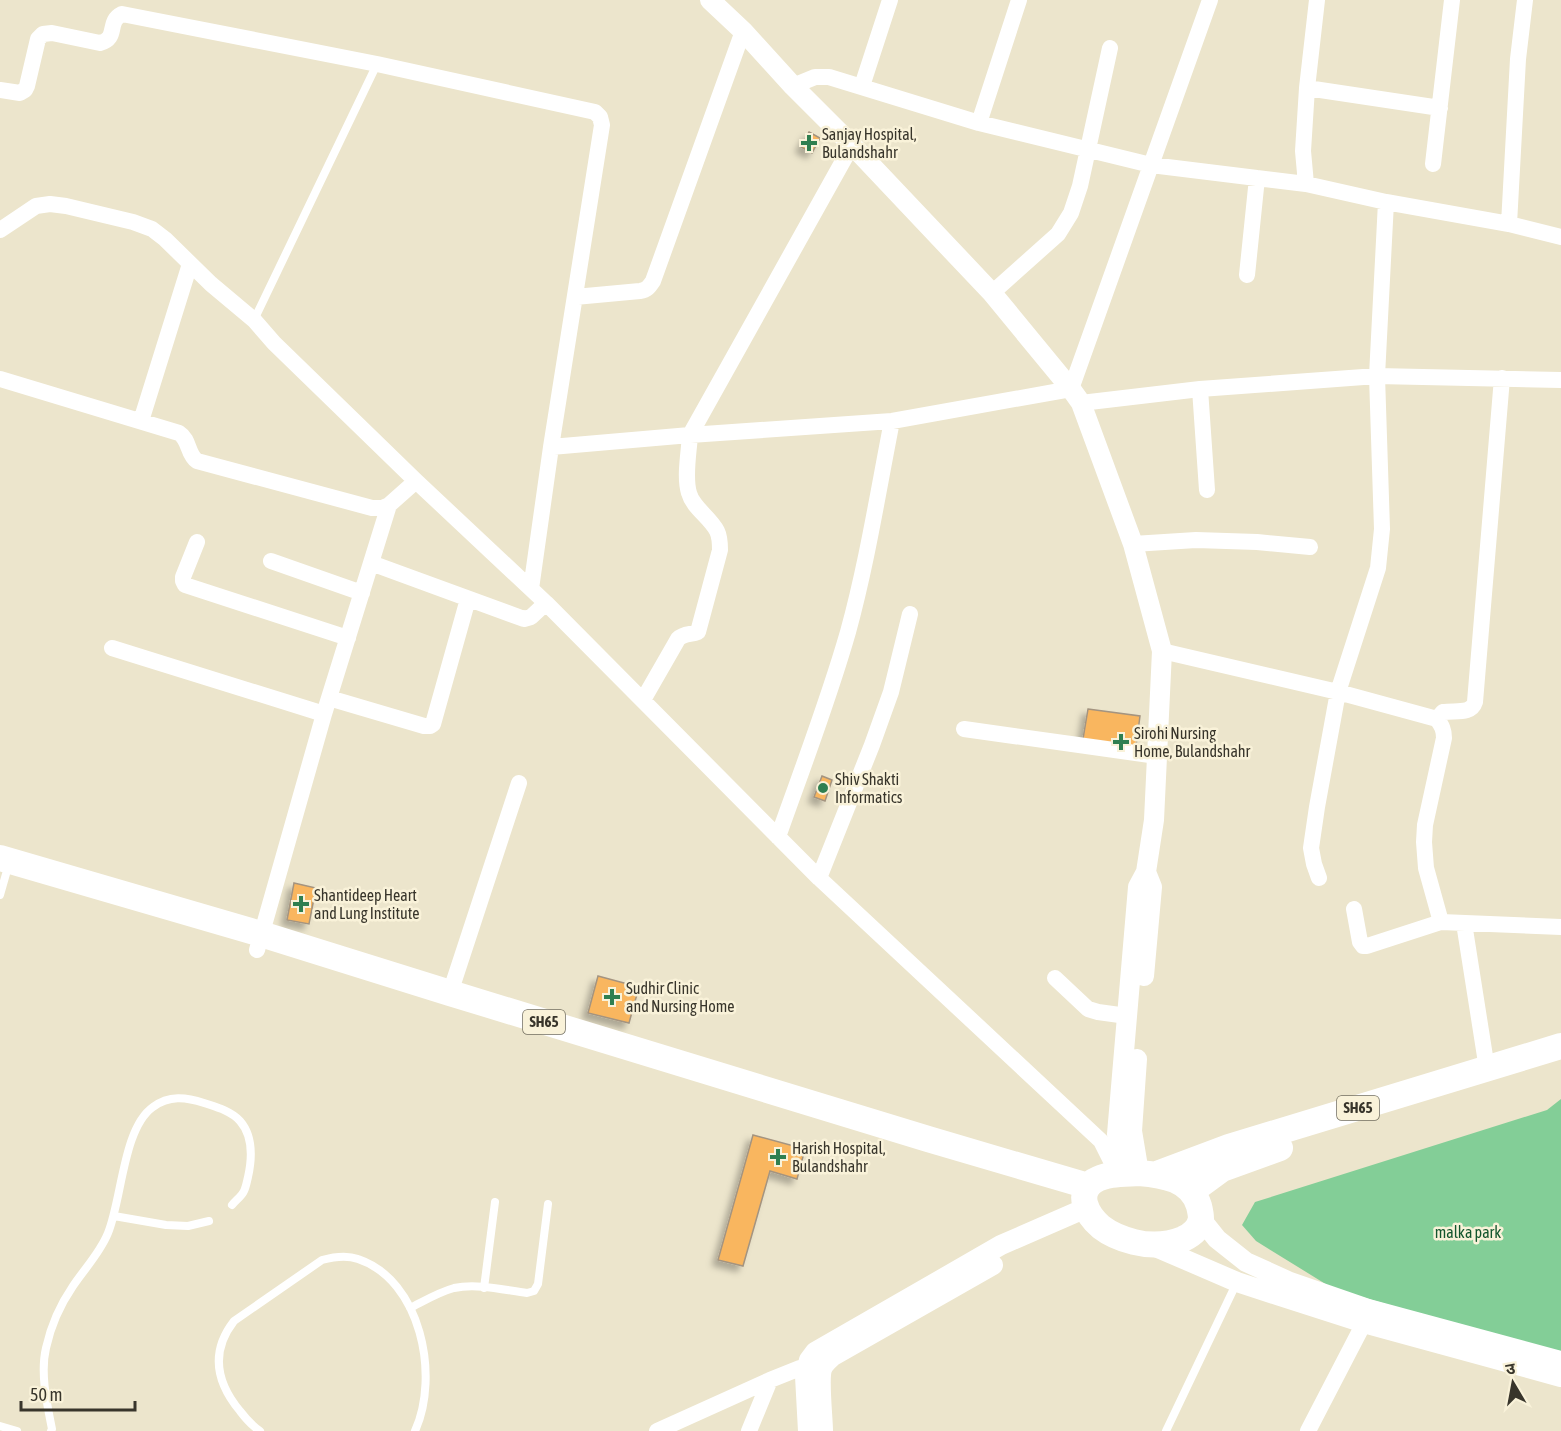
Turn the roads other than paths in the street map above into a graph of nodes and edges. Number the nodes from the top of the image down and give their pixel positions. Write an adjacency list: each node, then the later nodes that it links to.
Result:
1 (710, 0): 8 (street)
2 (890, 0): 11 (street)
3 (1019, 0): 16 (street)
4 (1210, 0): 20 (street)
5 (1317, 0): 13 (street)
6 (1452, 0): 15 (street)
7 (1525, 0): 24 (street)
8 (743, 32): 12 (street); 30 (street)
9 (1110, 48): 18 (street)
10 (377, 64): 14 (street); 30 (street); 31 (lane)
11 (862, 86): 12 (street); 16 (street)
12 (793, 87): 17 (street)
13 (1307, 88): 15 (street); 22 (street)
14 (0, 90)
15 (1440, 108): 19 (street)
16 (979, 123): 18 (street)
17 (852, 145): 29 (street); 40 (street)
18 (1088, 150): 20 (street); 29 (street)
19 (1433, 164)
20 (1151, 165): 21 (street); 37 (street)
21 (1257, 178): 22 (street); 28 (street)
22 (1306, 184): 23 (street)
23 (1386, 202): 24 (street); 32 (street)
24 (1509, 224): 26 (street)
25 (0, 230): 27 (street)
26 (1561, 237)
27 (190, 264): 31 (street); 38 (street)
28 (1247, 275)
29 (992, 293): 37 (street)
30 (575, 297): 41 (street)
31 (254, 320): 42 (street)
32 (1377, 376): 33 (street); 36 (street); 58 (street)
33 (1502, 378): 35 (street); 62 (street)
34 (0, 379): 38 (street)
35 (1561, 381)
36 (1200, 389): 37 (street); 43 (street)
37 (1076, 396): 39 (street); 46 (street)
38 (141, 421): 44 (street)
39 (892, 422): 40 (street); 66 (street)
40 (690, 435): 41 (street); 60 (street)
41 (551, 447): 50 (street)
42 (416, 481): 44 (street); 50 (street)
43 (1207, 490)
44 (389, 505): 49 (street)
45 (197, 542): 55 (street)
46 (1133, 544): 47 (street); 57 (street)
47 (1310, 547)
48 (271, 561): 51 (street)
49 (371, 563): 51 (street); 52 (street)
50 (531, 589): 53 (street)
51 (362, 593): 55 (street)
52 (468, 599): 53 (street); 59 (street)
53 (546, 603): 60 (street)
54 (910, 614): 69 (street)
55 (348, 638): 59 (street)
56 (112, 648): 61 (street)
57 (1162, 651): 58 (street); 64 (street)
58 (1338, 692): 62 (street); 70 (street)
59 (329, 698): 61 (street)
60 (643, 700): 66 (street)
61 (324, 714): 75 (street)
62 (1437, 719): 72 (street)
63 (964, 729): 64 (street)
64 (1157, 756): 68 (street)
65 (519, 783): 77 (street)
66 (778, 837): 69 (street)
67 (3, 868): 75 (main road, SH65)
68 (1146, 872): 78 (street); 82 (street)
69 (819, 878): 82 (street)
70 (1319, 878)
71 (1354, 909): 72 (street)
72 (1441, 922): 73 (street)
73 (1464, 923): 74 (street); 81 (street)
74 (1561, 927)
75 (259, 942): 77 (main road, SH65); 87 (main road, SH65)
76 (1055, 978): 78 (street)
77 (450, 993): 87 (main road, SH65)
78 (1127, 1016): 82 (street)
79 (1561, 1046): 81 (main road, SH65)
80 (1561, 1061): 83 (main road, SH65)
81 (1487, 1069): 82 (main road, SH65)
82 (1135, 1174): 83 (main road); 87 (main road, SH65)
83 (1192, 1191): 89 (main road)
84 (495, 1202): 94 (lane)
85 (232, 1204): 88 (lane)
86 (548, 1204): 94 (lane)
87 (1088, 1204): 91 (main road, SH65); 98 (street)
88 (114, 1216): 90 (lane); 103 (lane)
89 (1201, 1219): 91 (main road, SH65); 92 (street)
90 (209, 1221)
91 (1151, 1245): 93 (street)
92 (1246, 1262): 93 (lane); 97 (street)
93 (1237, 1282): 96 (street); 110 (lane)
94 (484, 1288): 95 (lane)
95 (410, 1308): 104 (lane); 105 (lane)
96 (1364, 1323): 99 (street); 111 (street)
97 (1561, 1361)
98 (815, 1367): 100 (street); 108 (street); 109 (street)
99 (1561, 1377)
100 (770, 1380): 106 (street); 107 (street)
101 (0, 1426): 102 (lane)
102 (17, 1431)
103 (51, 1431)
104 (260, 1431)
105 (415, 1431)
106 (657, 1431)
107 (749, 1431)
108 (808, 1431)
109 (823, 1431)
110 (1166, 1431)
111 (1308, 1431)

